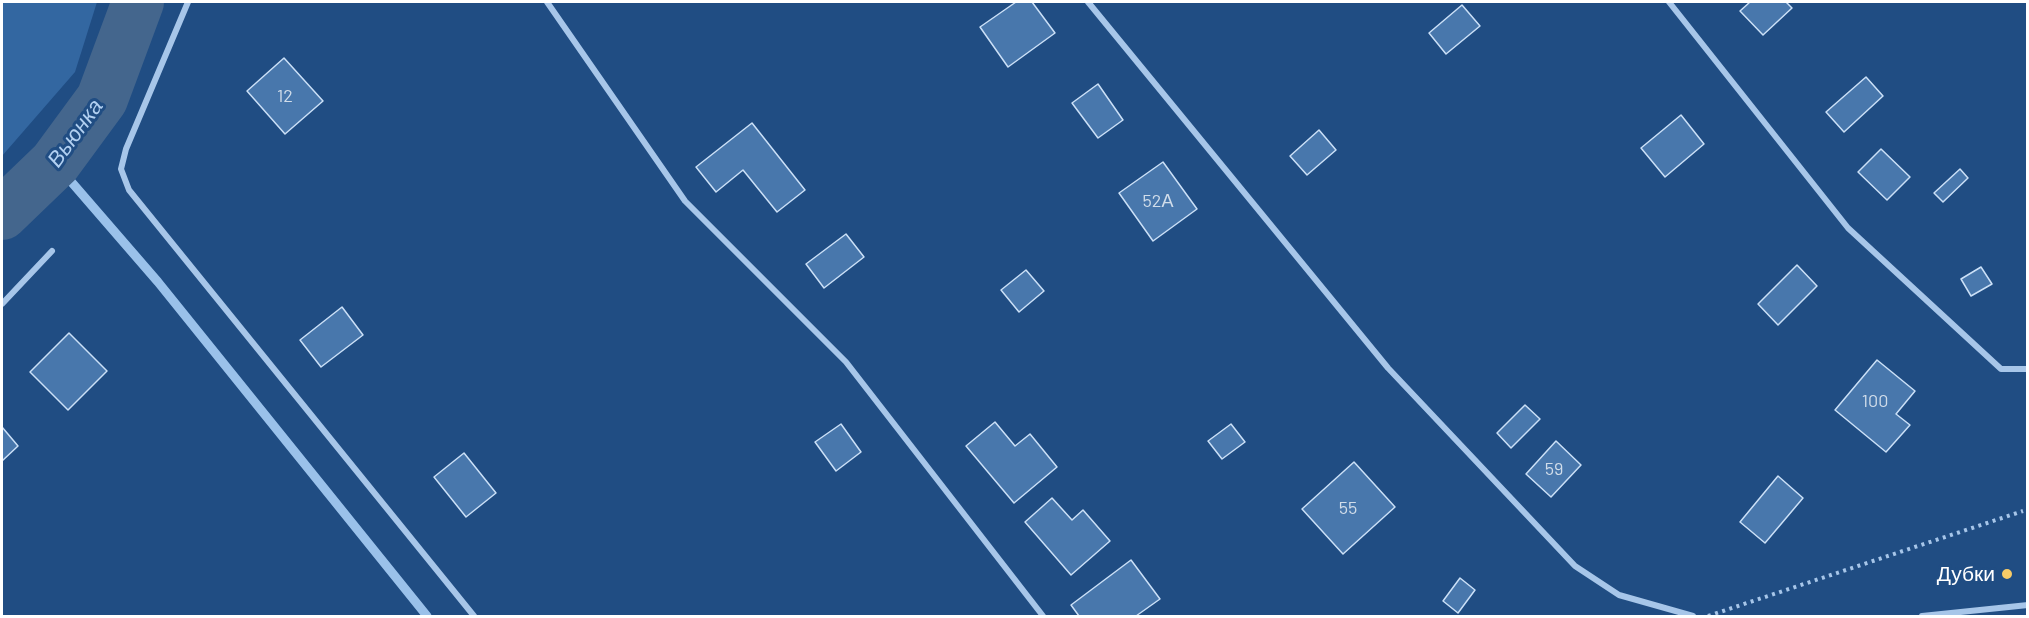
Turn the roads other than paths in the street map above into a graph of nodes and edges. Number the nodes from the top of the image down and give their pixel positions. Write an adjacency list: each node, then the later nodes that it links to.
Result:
1 (188, 2): 9 (street)
2 (547, 2): 10 (street)
3 (1088, 2): 11 (street)
4 (1669, 2): 7 (street)
5 (52, 251): 6 (street)
6 (2, 304)
7 (2028, 369)
8 (2028, 605): 12 (street)
9 (474, 616)
10 (1042, 616)
11 (1693, 616)
12 (1923, 616)

